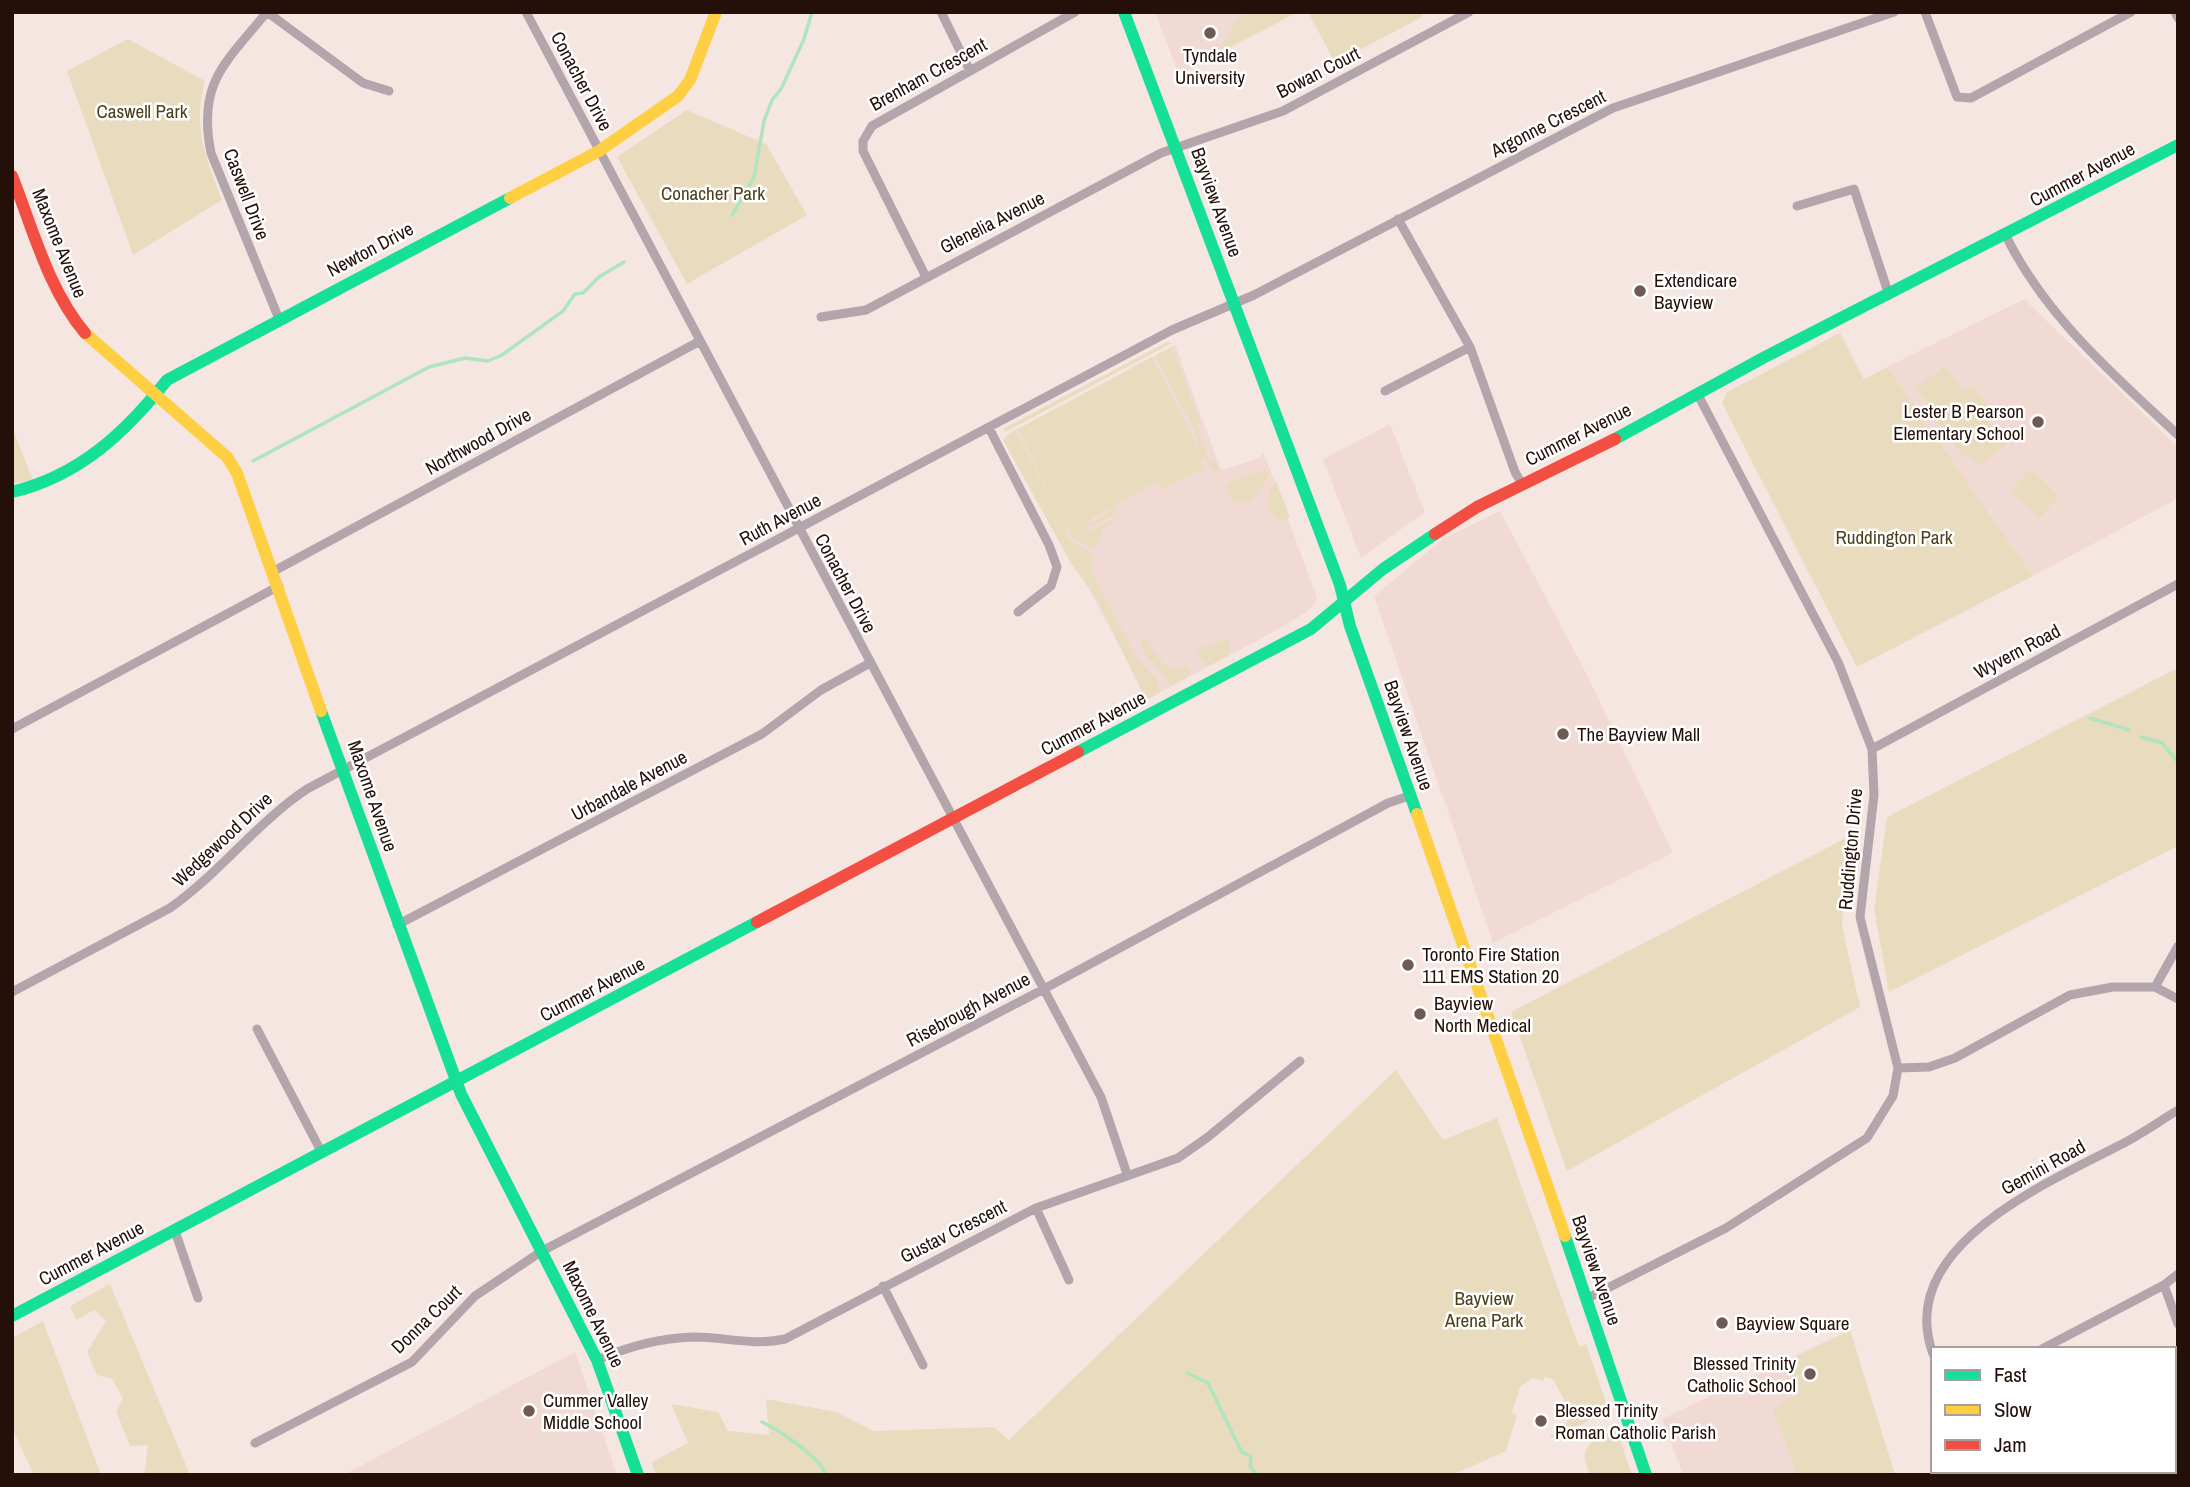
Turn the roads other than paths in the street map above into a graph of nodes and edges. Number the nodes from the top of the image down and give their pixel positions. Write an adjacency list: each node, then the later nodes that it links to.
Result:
1 (267, 12): 14 (street); 26 (street, Caswell Drive)
2 (526, 12): 17 (street, Conacher Drive)
3 (716, 12): 17 (street, Newton Drive)
4 (941, 12): 13 (street)
5 (1074, 12): 13 (street, Brenham Crescent)
6 (1124, 12): 16 (street, Bayview Avenue)
7 (1469, 12): 16 (street, Bowan Court)
8 (1894, 12): 20 (street, Argonne Crescent)
9 (1925, 12): 10 (street)
10 (2132, 12)
11 (2175, 12): 12 (street)
12 (2178, 18)
13 (970, 71): 22 (street, Brenham Crescent)
14 (389, 91)
15 (2178, 145): 21 (street, Cummer Avenue)
16 (1177, 148): 22 (street, Glenelia Avenue); 24 (street, Bayview Avenue)
17 (599, 151): 26 (street, Newton Drive); 27 (street, Conacher Drive)
18 (12, 176): 31 (street, Maxome Avenue)
19 (1797, 205): 23 (street)
20 (1398, 219): 24 (street, Argonne Crescent); 28 (street)
21 (2006, 236): 23 (street, Cummer Avenue); 33 (street)
22 (926, 276): 25 (street, Glenelia Avenue)
23 (1889, 295): 30 (street, Cummer Avenue)
24 (1234, 303): 32 (street, Ruth Avenue); 40 (street, Bayview Avenue)
25 (821, 317)
26 (279, 319): 31 (street, Newton Drive)
27 (699, 341): 36 (street, Conacher Drive); 37 (street, Northwood Drive)
28 (1470, 347): 29 (street); 34 (street)
29 (1385, 391)
30 (1697, 393): 34 (street, Cummer Avenue); 44 (street, Ruddington Drive)
31 (156, 394): 35 (street, Newton Drive); 37 (street, Maxome Avenue)
32 (989, 428): 36 (street, Ruth Avenue); 41 (street)
33 (2178, 435)
34 (1522, 484): 40 (street, Cummer Avenue)
35 (12, 492)
36 (798, 529): 42 (street, Conacher Drive); 45 (street, Ruth Avenue)
37 (274, 571): 39 (street, Maxome Avenue)
38 (2178, 583): 44 (street, Wyvern Road)
39 (278, 586): 43 (street); 45 (street, Maxome Avenue)
40 (1345, 602): 46 (street, Bayview Avenue); 47 (street, Cummer Avenue)
41 (1018, 612)
42 (870, 663): 47 (street, Conacher Drive); 48 (street, Urbandale Avenue)
43 (12, 729)
44 (1872, 749): 56 (street, Ruddington Drive)
45 (344, 769): 48 (street, Maxome Avenue); 52 (street, Wedgewood Drive)
46 (1409, 796): 51 (street, Risebrough Avenue); 69 (street, Bayview Avenue)
47 (953, 819): 51 (street, Conacher Drive); 57 (street, Cummer Avenue)
48 (397, 925): 57 (street, Maxome Avenue)
49 (2178, 946): 50 (street)
50 (2155, 987): 53 (street); 56 (street)
51 (1042, 990): 60 (street, Conacher Drive); 63 (street, Risebrough Avenue)
52 (12, 992)
53 (2178, 999)
54 (257, 1029): 59 (street)
55 (1300, 1061): 60 (street, Gustav Crescent)
56 (1898, 1068): 69 (street, Ruddington Drive)
57 (457, 1082): 59 (street, Cummer Avenue); 63 (street, Maxome Avenue)
58 (2178, 1110): 73 (street, Gemini Road)
59 (322, 1153): 62 (street, Cummer Avenue)
60 (1127, 1174): 61 (street, Gustav Crescent)
61 (1036, 1208): 65 (street); 67 (street, Gustav Crescent)
62 (174, 1231): 68 (street); 70 (street, Cummer Avenue)
63 (542, 1251): 74 (street, Maxome Avenue); 76 (street, Donna Court)
64 (2178, 1274): 66 (street)
65 (1069, 1280)
66 (2164, 1285): 71 (street); 72 (street)
67 (883, 1286): 74 (street, Gustav Crescent); 75 (street)
68 (198, 1298)
69 (1586, 1299): 78 (street, Bayview Avenue)
70 (12, 1316)
71 (2178, 1325)
72 (2046, 1347)
73 (1931, 1349)
74 (597, 1360): 77 (street, Maxome Avenue)
75 (923, 1366)
76 (255, 1443)
77 (638, 1475)
78 (1646, 1475)

